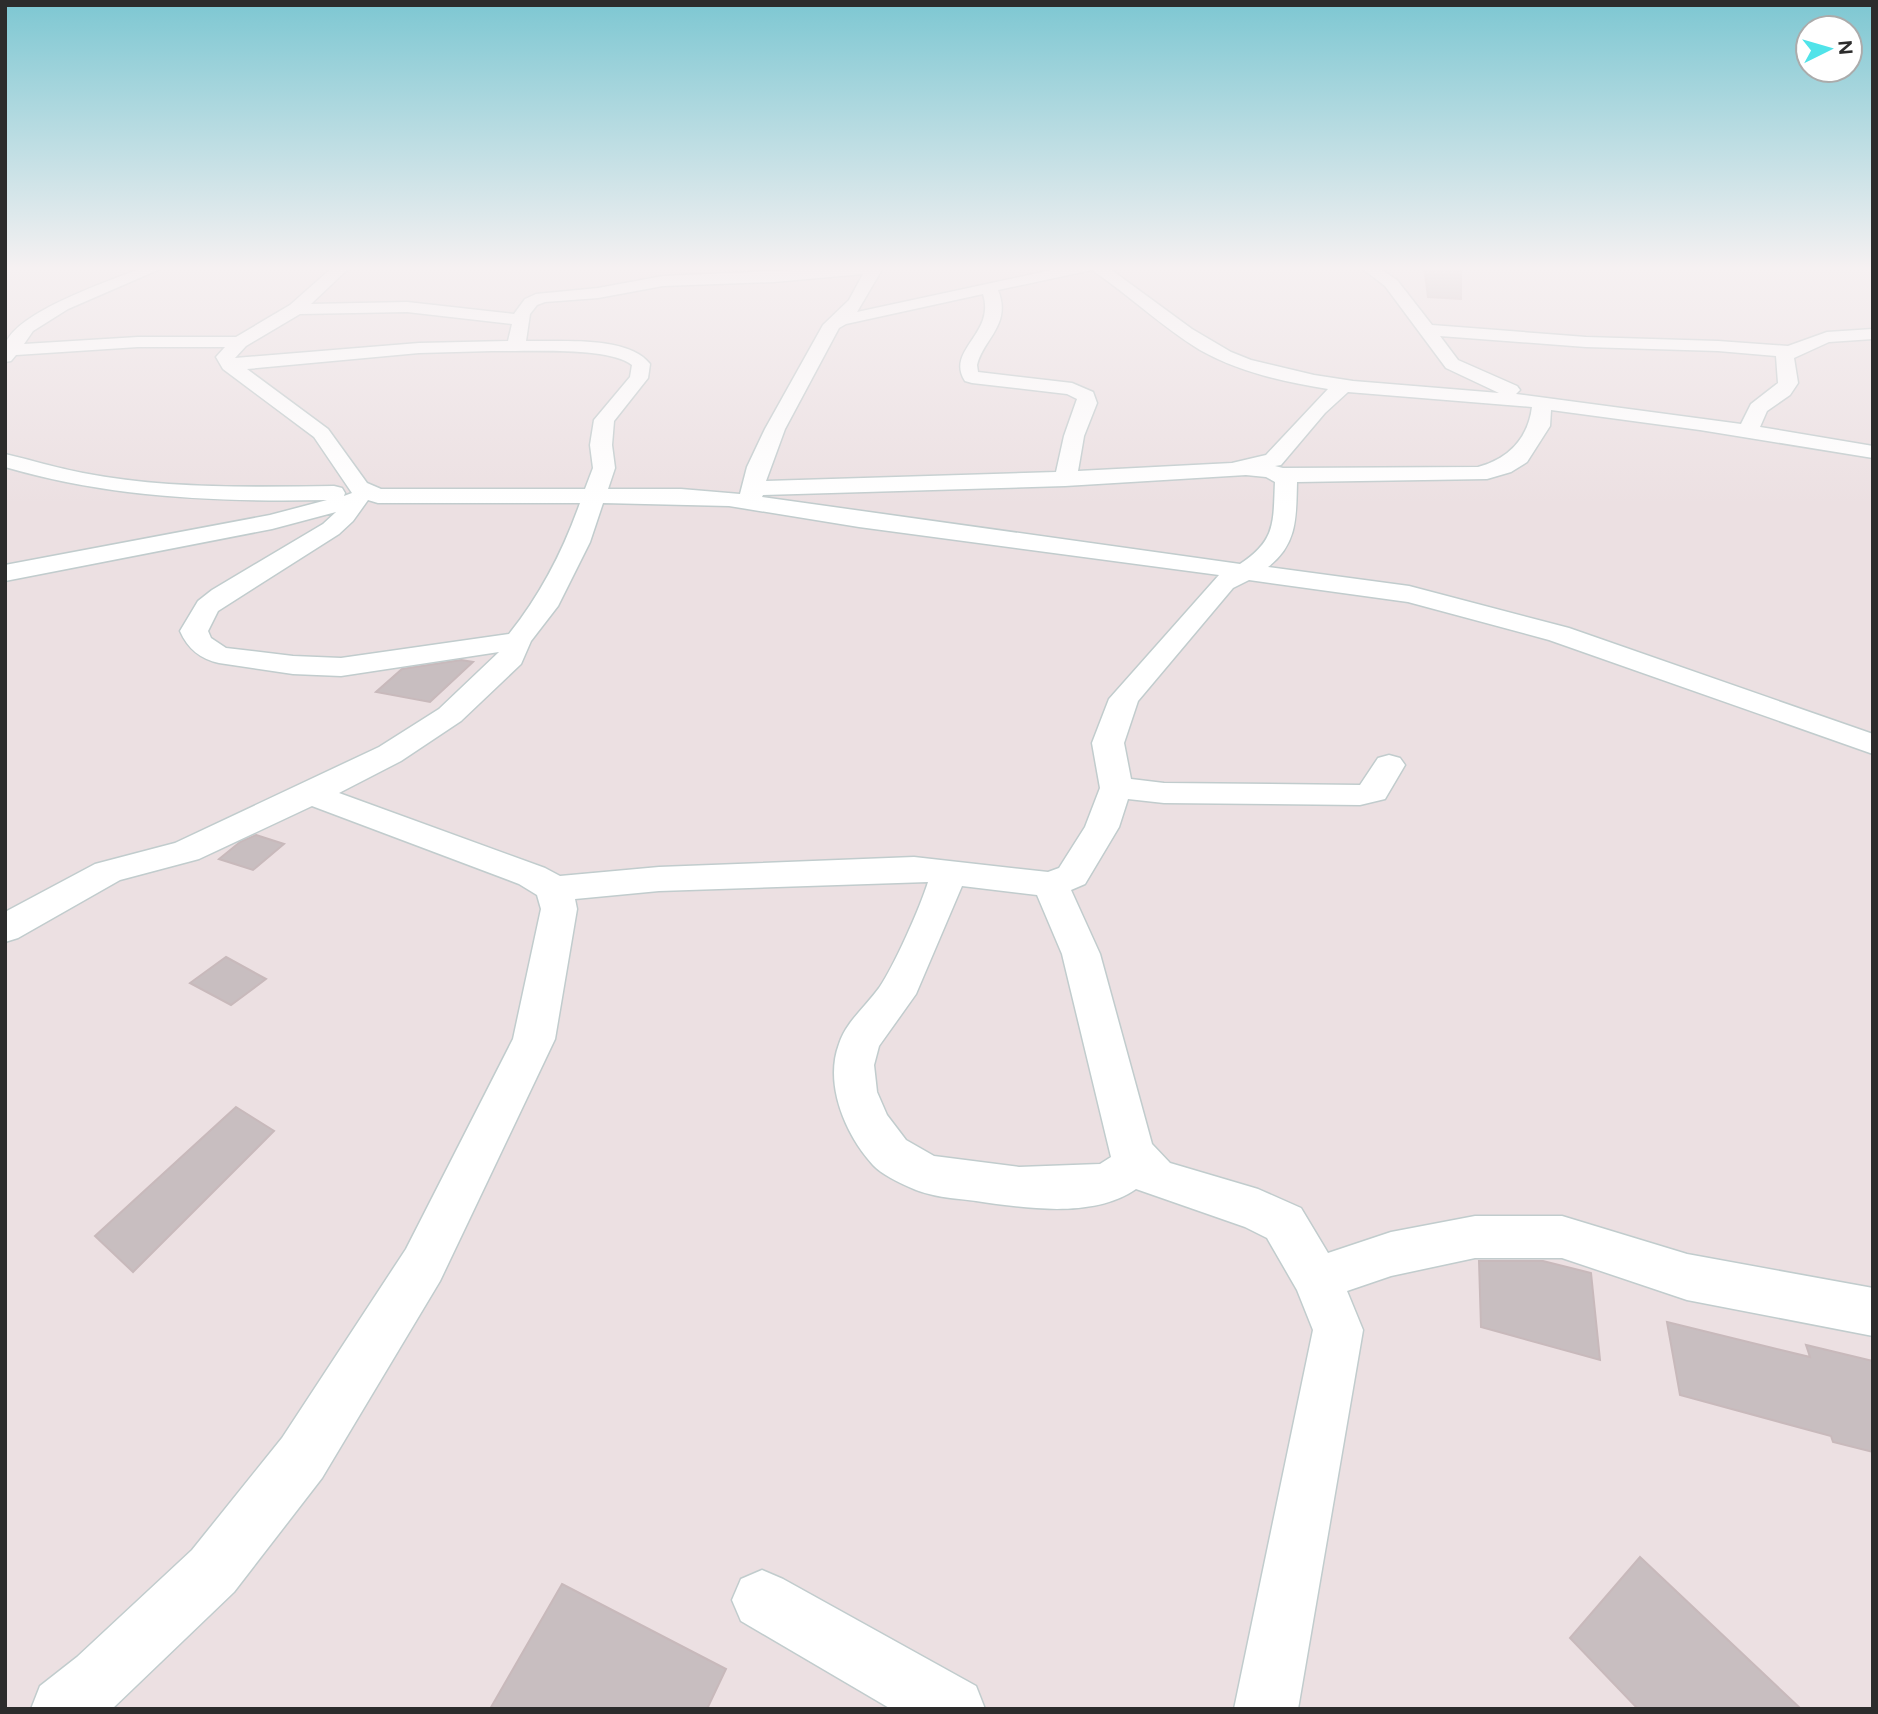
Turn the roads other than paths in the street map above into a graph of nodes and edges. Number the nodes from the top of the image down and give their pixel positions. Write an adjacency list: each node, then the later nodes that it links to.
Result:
1 (95, 346): 11 (street)
2 (236, 346): 12 (street)
3 (515, 346): 12 (street); 22 (street)
4 (820, 346): 20 (street)
5 (978, 346): 19 (street)
6 (1203, 346): 13 (street)
7 (1437, 346): 14 (street)
8 (1718, 346): 10 (street)
9 (1802, 346): 10 (street)
10 (1791, 352): 15 (street)
11 (8, 354)
12 (230, 365): 21 (street)
13 (1345, 384): 14 (street); 18 (street)
14 (1542, 403): 15 (street); 18 (street)
15 (1748, 430): 16 (street)
16 (1873, 452)
17 (5, 460): 21 (street)
18 (1277, 469): 19 (street); 23 (street)
19 (1065, 479): 20 (street)
20 (751, 495): 22 (street); 23 (street)
21 (366, 496): 22 (street); 24 (street); 25 (street)
22 (594, 496): 25 (street)
23 (1245, 572): 26 (street); 28 (street)
24 (5, 573)
25 (518, 640): 29 (street)
26 (1873, 744)
27 (1389, 765): 28 (street)
28 (1116, 788): 31 (street)
29 (311, 794): 32 (street); 33 (street)
30 (948, 873): 31 (street); 32 (street); 34 (street)
31 (1049, 884): 34 (street)
32 (554, 889): 38 (street)
33 (5, 929)
34 (1140, 1162): 35 (street)
35 (1317, 1279): 36 (street); 40 (street)
36 (1873, 1312)
37 (762, 1600): 39 (street)
38 (63, 1709)
39 (953, 1709)
40 (1266, 1709)

